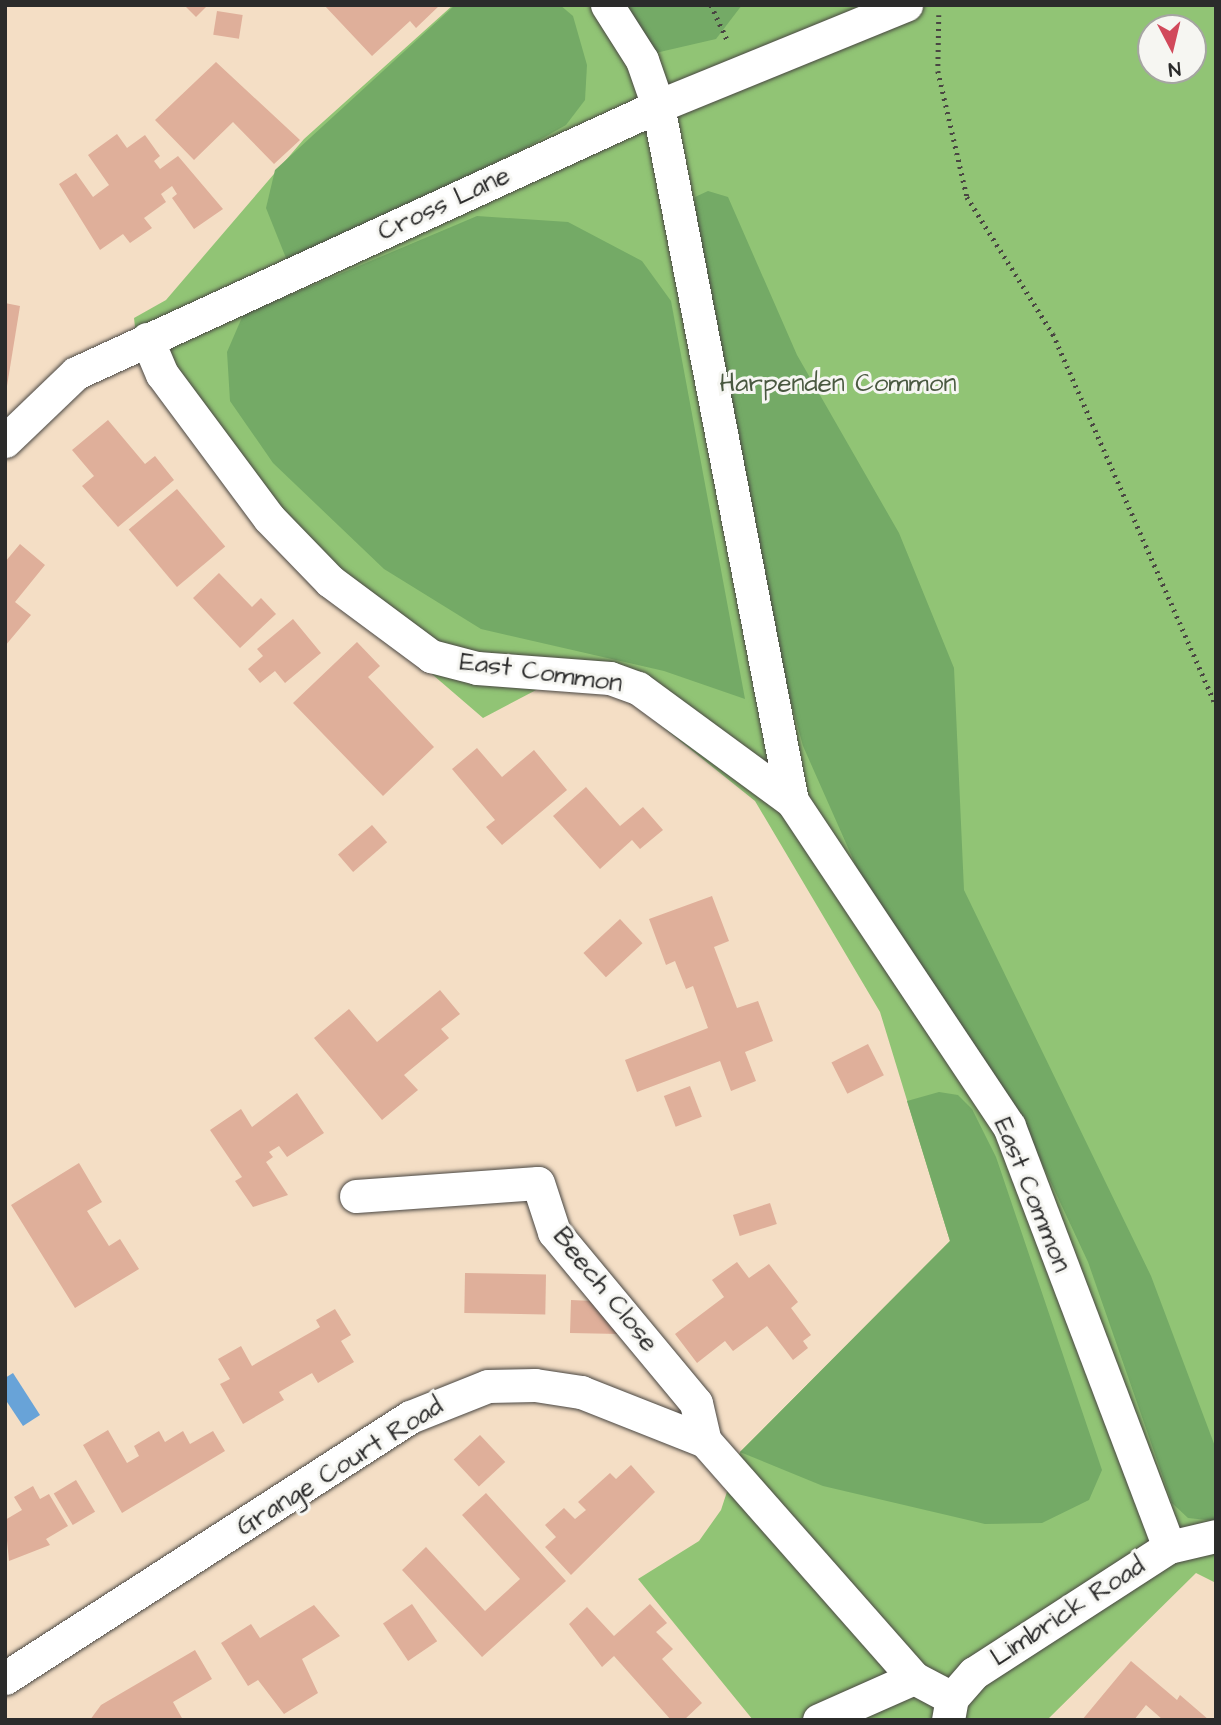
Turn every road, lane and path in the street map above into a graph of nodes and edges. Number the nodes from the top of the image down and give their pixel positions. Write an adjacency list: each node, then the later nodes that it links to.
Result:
1 (607, 5): 4 (street, East Common)
2 (906, 5): 4 (street, Cross Lane)
3 (939, 5): 7 (path)
4 (658, 106): 5 (street, Cross Lane); 8 (street, East Common)
5 (147, 340): 6 (street, Cross Lane); 8 (street, East Common)
6 (5, 441)
7 (1216, 705)
8 (792, 801): 12 (street, East Common)
9 (356, 1196): 10 (street, Beech Close)
10 (705, 1441): 13 (street, Grange Court Road); 14 (street)
11 (1216, 1536): 12 (street, Limbrick Road)
12 (1169, 1547): 15 (street, Limbrick Road)
13 (5, 1678)
14 (914, 1678): 15 (street); 16 (street)
15 (950, 1709)
16 (819, 1720)

